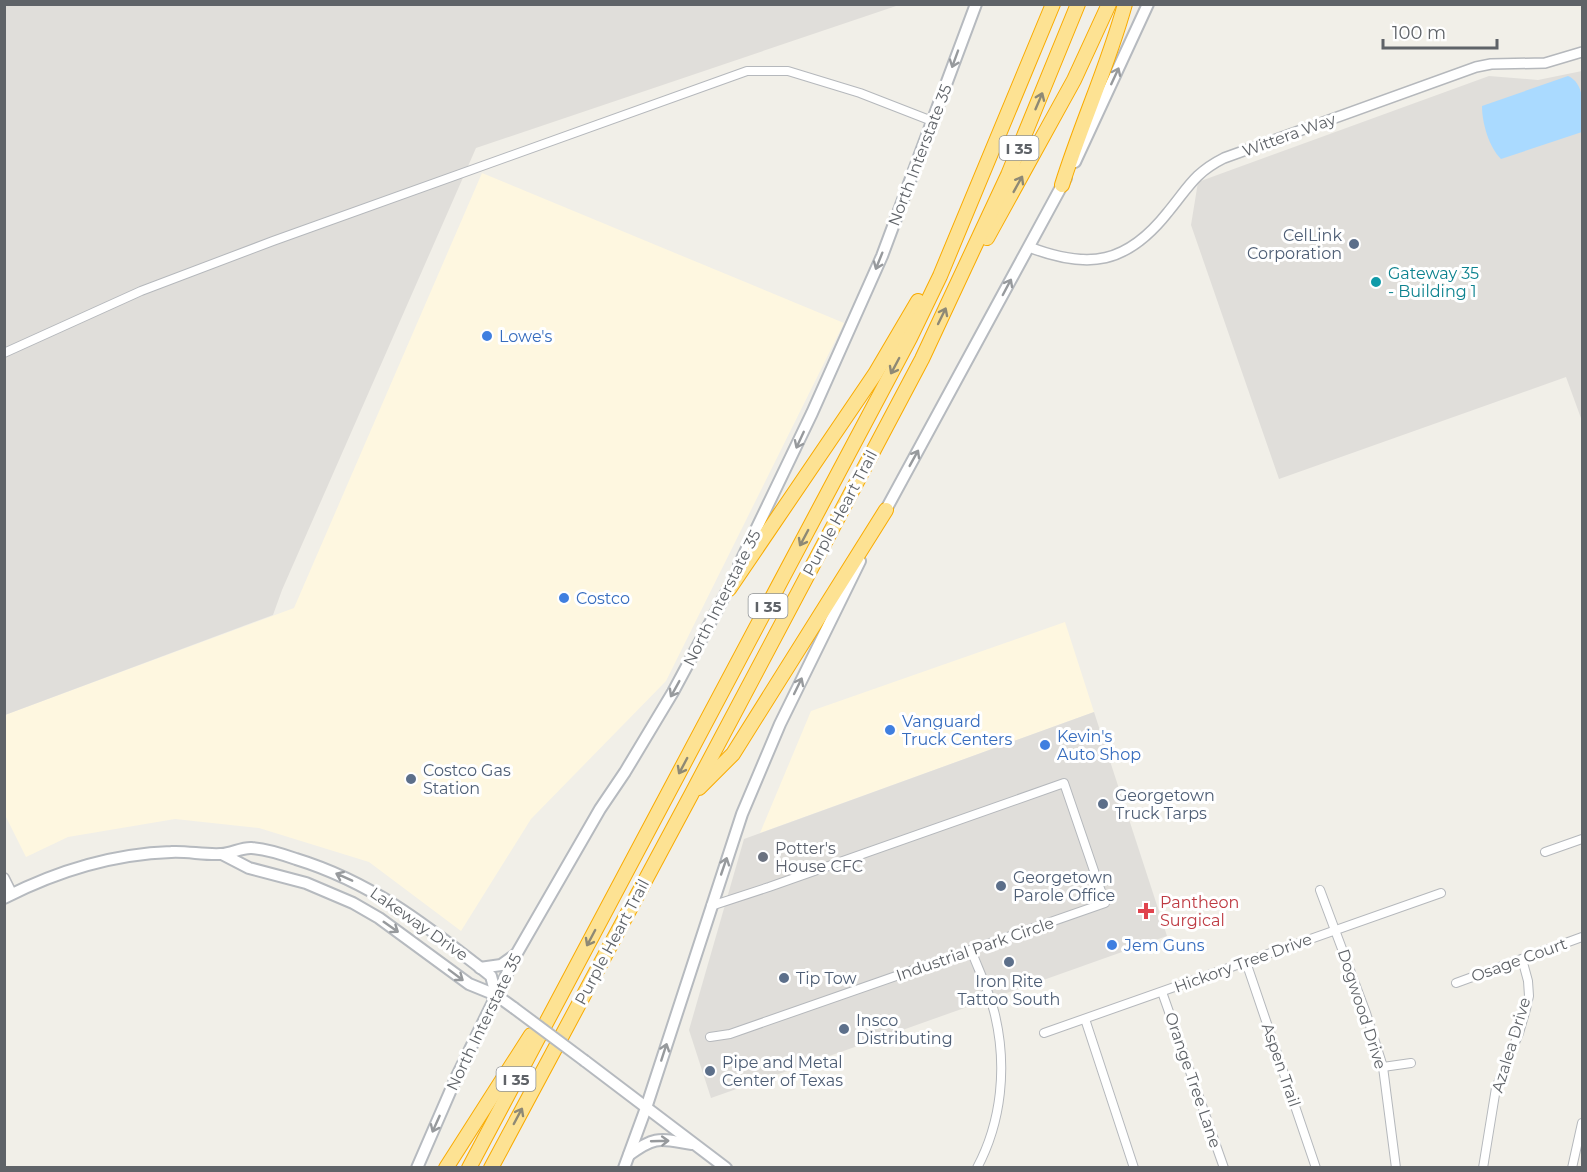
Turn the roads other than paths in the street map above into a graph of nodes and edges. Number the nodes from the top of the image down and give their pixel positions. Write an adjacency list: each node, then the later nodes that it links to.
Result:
1 (976, 4): 8 (main road, North Interstate 35, one-way to 8)
2 (1053, 4): 10 (highway, Purple Heart Trail / I 35)
3 (1078, 4): 12 (highway, Purple Heart Trail / I 35, one-way to 3)
4 (1109, 4): 12 (highway, one-way to 4)
5 (1125, 4): 9 (highway)
6 (1148, 4): 9 (main road, one-way to 6)
7 (1582, 52): 11 (street, Wittera Way)
8 (932, 121): 13 (street); 15 (main road, North Interstate 35, one-way to 15)
9 (1062, 185): 11 (main road)
10 (963, 218): 15 (highway); 33 (highway, Purple Heart Trail / I 35, one-way to 33)
11 (1029, 247): 14 (main road, one-way to 11)
12 (956, 288): 16 (highway, Purple Heart Trail / I 35, one-way to 12)
13 (4, 353)
14 (886, 510): 16 (highway); 24 (main road, one-way to 14)
15 (729, 589): 28 (main road, North Interstate 35, one-way to 28)
16 (691, 795): 48 (highway, Purple Heart Trail / I 35, one-way to 16)
17 (1582, 839): 18 (street)
18 (1545, 852)
19 (222, 855): 23 (main road, Lakeway Drive); 31 (main road, Lakeway Drive, one-way to 19); 35 (main road, Lakeway Drive, one-way to 35)
20 (4, 878): 23 (street)
21 (1320, 890): 25 (street, Dogwood Drive)
22 (1441, 892): 25 (street, Hickory Tree Drive)
23 (8, 896)
24 (711, 906): 27 (street, Industrial Park Circle); 41 (main road, one-way to 24)
25 (1336, 930): 30 (street, Hickory Tree Drive); 40 (street, Dogwood Drive)
26 (1582, 937): 29 (street, Osage Court)
27 (971, 950): 38 (street, Industrial Park Circle); 51 (street)
28 (517, 954): 31 (main road); 35 (main road, North Interstate 35)
29 (1522, 959): 32 (street, Osage Court); 56 (street, Azalea Drive)
30 (1246, 962): 34 (street, Hickory Tree Drive); 54 (street, Aspen Trail)
31 (480, 968): 35 (main road, Lakeway Drive)
32 (1456, 983)
33 (563, 990): 46 (highway); 47 (highway, Purple Heart Trail / I 35)
34 (1162, 992): 36 (street, Hickory Tree Drive); 53 (street, Orange Tree Lane)
35 (496, 994): 41 (main road, Lakeway Drive, bridge); 45 (main road, North Interstate 35, one-way to 45)
36 (1085, 1019): 37 (street, Hickory Tree Drive); 52 (street)
37 (1044, 1033)
38 (710, 1036)
39 (1411, 1063): 40 (street)
40 (1383, 1067): 55 (street, Dogwood Drive)
41 (646, 1107): 43 (main road, Lakeway Drive); 44 (main road)
42 (1582, 1123): 57 (street)
43 (695, 1144): 44 (main road, one-way to 43); 50 (main road, Lakeway Drive)
44 (628, 1156): 49 (main road)
45 (417, 1167)
46 (446, 1167)
47 (469, 1167)
48 (491, 1167)
49 (624, 1167)
50 (726, 1167)
51 (977, 1167)
52 (1134, 1167)
53 (1224, 1167)
54 (1316, 1167)
55 (1396, 1167)
56 (1483, 1167)
57 (1572, 1167)

